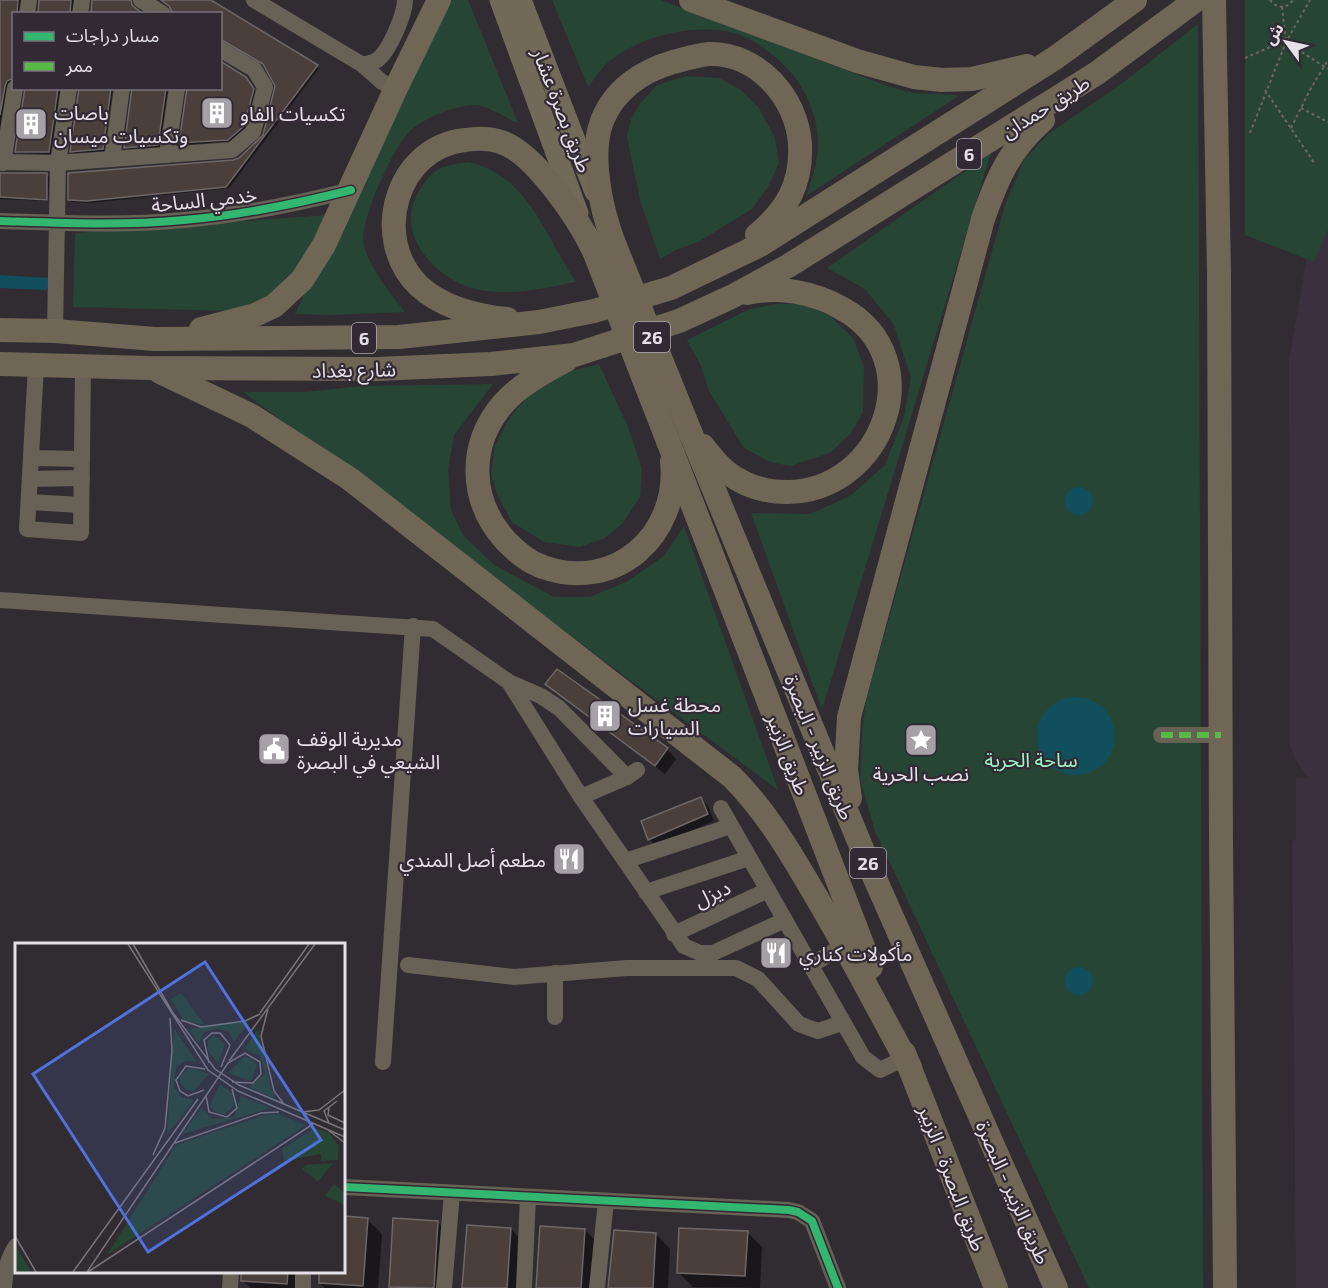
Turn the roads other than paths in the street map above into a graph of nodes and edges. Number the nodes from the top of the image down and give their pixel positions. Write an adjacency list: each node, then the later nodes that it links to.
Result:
1 (141, 0): 12 (street)
2 (254, 0): 16 (street)
3 (405, 0): 16 (street)
4 (439, 0): 18 (highway)
5 (500, 0): 30 (main road)
6 (521, 0): 30 (main road, طريق بصرة عشار)
7 (691, 0): 15 (highway)
8 (1114, 0): 13 (main road)
9 (1135, 0): 13 (highway, طريق حمدان / 6)
10 (1196, 0): 17 (highway, طريق حمدان / 6)
11 (1214, 0): 54 (highway)
12 (160, 12)
13 (1082, 40): 15 (highway, طريق حمدان / 6)
14 (222, 50): 23 (street)
15 (1056, 58): 31 (highway, طريق حمدان / 6)
16 (363, 64): 18 (street)
17 (1097, 73): 32 (highway, طريق حمدان / 6); 58 (highway)
18 (396, 88): 27 (highway)
19 (15, 90): 25 (street)
20 (69, 90): 26 (street)
21 (122, 90): 24 (street)
22 (177, 90): 23 (street)
23 (167, 155): 24 (street)
24 (112, 159): 26 (street)
25 (2, 163): 26 (street)
26 (58, 164): 29 (street)
27 (351, 190): 29 (street, خدمي الساحة); 36 (highway)
28 (0, 221): 29 (street, خدمي الساحة)
29 (57, 223): 35 (street)
30 (600, 236): 31 (highway); 33 (highway); 42 (highway, 26, bridge); 43 (highway, 26, bridge)
31 (718, 266): 33 (highway, شارع بغداد / 6)
32 (733, 296): 37 (highway, شارع بغداد / 6); 42 (highway)
33 (539, 322): 36 (highway, شارع بغداد / 6)
34 (0, 330): 35 (highway, شارع بغداد / 6)
35 (56, 331): 36 (highway, شارع بغداد / 6)
36 (155, 339)
37 (574, 355): 41 (highway, شارع بغداد / 6); 43 (highway)
38 (0, 364): 39 (highway, شارع بغداد / 6)
39 (36, 365): 40 (highway, شارع بغداد / 6); 44 (street)
40 (83, 366): 41 (highway, شارع بغداد / 6); 45 (street)
41 (149, 368): 65 (highway)
42 (691, 434): 58 (highway, طريق الزبير - البصرة / 26)
43 (668, 441): 72 (highway, طريق الزبير / 26)
44 (31, 458): 45 (street); 47 (street)
45 (82, 459): 46 (street)
46 (82, 478): 47 (street); 49 (street)
47 (30, 479): 48 (street)
48 (29, 502): 49 (street); 49 (street)
49 (81, 505)
50 (0, 600): 51 (street)
51 (413, 626): 52 (street); 71 (street)
52 (509, 682): 55 (street); 55 (street)
53 (1161, 735): 54 (street)
54 (1221, 735): 87 (highway)
55 (581, 797): 60 (street)
56 (721, 808): 57 (street)
57 (731, 826): 59 (street); 60 (street)
58 (865, 856): 86 (highway, طريق الزبير - البصرة / 26)
59 (749, 858): 61 (street); 62 (street)
60 (625, 861): 62 (street)
61 (768, 890): 63 (street); 64 (street, ديزل)
62 (646, 892): 64 (street)
63 (785, 920): 64 (street); 67 (street)
64 (674, 934)
65 (845, 945): 67 (street); 72 (highway)
66 (408, 965): 68 (street)
67 (811, 965): 70 (street)
68 (555, 973): 69 (street); 70 (street)
69 (555, 1017)
70 (842, 1023): 72 (street)
71 (383, 1062)
72 (907, 1063): 85 (highway, طريق البصرة - الزبير / 26)
73 (345, 1187): 74 (street)
74 (452, 1193): 75 (street); 81 (street)
75 (528, 1197): 76 (street); 82 (street)
76 (606, 1201): 83 (street); 84 (street)
77 (15, 1247): 79 (street)
78 (231, 1273): 80 (street)
79 (4, 1288)
80 (230, 1288)
81 (444, 1288)
82 (524, 1288)
83 (597, 1288)
84 (838, 1288)
85 (996, 1288)
86 (1056, 1288)
87 (1224, 1288)

